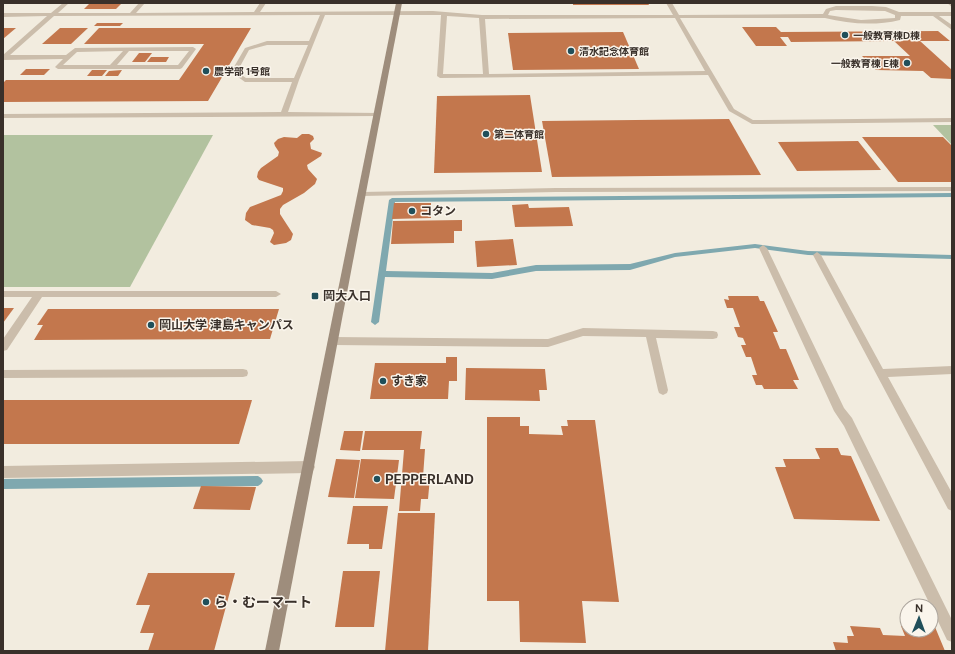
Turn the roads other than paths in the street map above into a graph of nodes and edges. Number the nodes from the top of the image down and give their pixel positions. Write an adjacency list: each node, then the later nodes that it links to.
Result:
1 (66, 3): 6 (street)
2 (142, 3): 7 (street)
3 (263, 3): 8 (street)
4 (399, 3): 10 (street)
5 (669, 3): 16 (street)
6 (53, 14): 7 (street); 15 (street); 22 (street)
7 (132, 14): 8 (street)
8 (256, 14): 9 (street)
9 (323, 14): 10 (street); 20 (street)
10 (396, 14): 11 (street); 28 (street)
11 (444, 14): 18 (street); 26 (street)
12 (898, 14): 13 (street); 17 (street); 17 (street)
13 (934, 14): 14 (street); 19 (street)
14 (952, 14)
15 (3, 15)
16 (677, 16): 17 (street); 18 (street); 25 (street)
17 (826, 16)
18 (482, 17): 26 (street)
19 (952, 28)
20 (311, 43): 27 (street); 27 (street)
21 (127, 50): 23 (street); 24 (street); 24 (street)
22 (3, 58): 23 (street)
23 (68, 58): 24 (street)
24 (112, 67)
25 (710, 73): 26 (street); 31 (street)
26 (486, 75)
27 (296, 80): 29 (street)
28 (377, 114): 29 (street); 33 (street)
29 (284, 115): 30 (street)
30 (3, 116)
31 (952, 120)
32 (952, 189): 33 (street)
33 (362, 194): 41 (street)
34 (763, 248): 51 (street)
35 (817, 255): 45 (street)
36 (3, 294): 37 (street)
37 (39, 294): 38 (street); 42 (street)
38 (276, 294)
39 (650, 334): 40 (street); 41 (street); 47 (street)
40 (713, 335)
41 (334, 341): 48 (street)
42 (3, 347)
43 (952, 370): 45 (street)
44 (243, 373): 46 (street)
45 (880, 373): 50 (street)
46 (3, 374)
47 (663, 390)
48 (309, 467): 49 (street); 52 (street)
49 (3, 472)
50 (952, 504)
51 (952, 635)
52 (272, 651)

